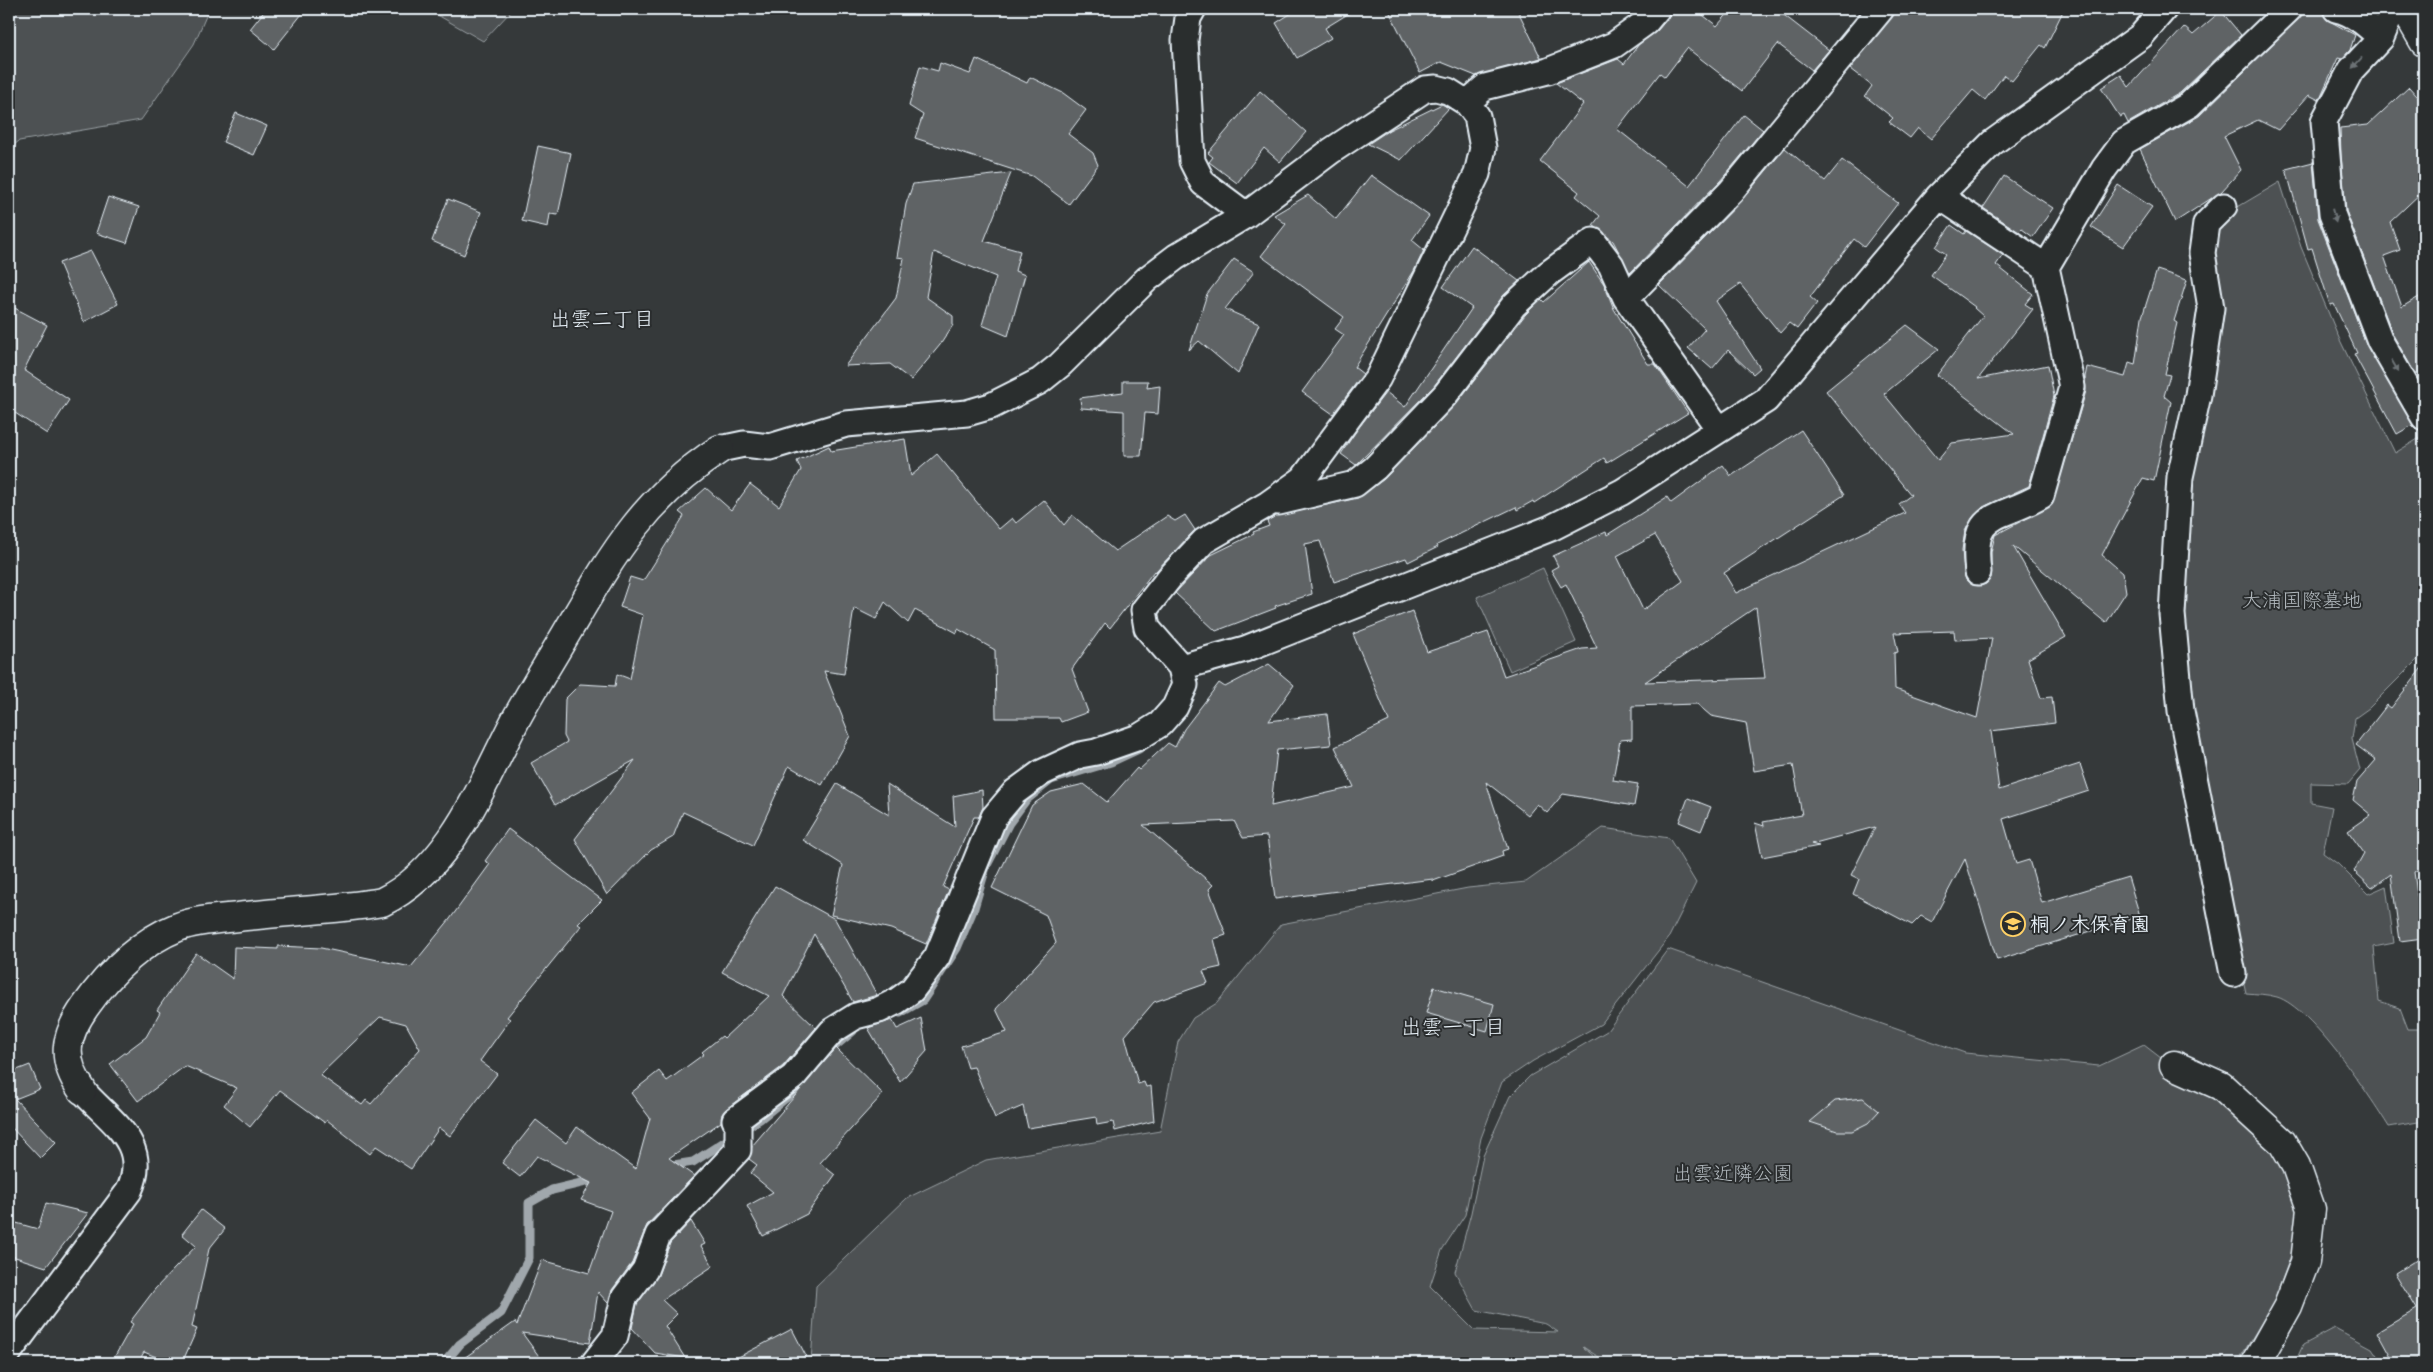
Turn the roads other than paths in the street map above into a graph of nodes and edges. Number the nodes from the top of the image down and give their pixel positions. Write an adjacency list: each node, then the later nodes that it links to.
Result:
1 (1193, 9): 14 (street)
2 (1657, 9): 11 (street)
3 (1881, 9): 16 (street)
4 (2164, 9): 12 (street)
5 (2289, 9): 15 (street)
6 (2336, 9): 9 (street)
7 (2393, 9): 9 (street)
8 (2405, 9): 10 (street)
9 (2381, 38): 17 (street, one-way to 17)
10 (2424, 42)
11 (1467, 103): 14 (street); 20 (street)
12 (1939, 196): 15 (street); 18 (street)
13 (2224, 206): 23 (street)
14 (1246, 215): 19 (street)
15 (2046, 267): 21 (street)
16 (1626, 298): 18 (street); 20 (street)
17 (2424, 418)
18 (1719, 430): 22 (street)
19 (720, 449): 25 (street)
20 (1268, 504): 22 (street)
21 (1978, 572)
22 (1181, 667): 27 (street)
23 (2233, 974)
24 (2174, 1065): 28 (street)
25 (82, 1090): 26 (street)
26 (9, 1352)
27 (594, 1363)
28 (2256, 1363)

